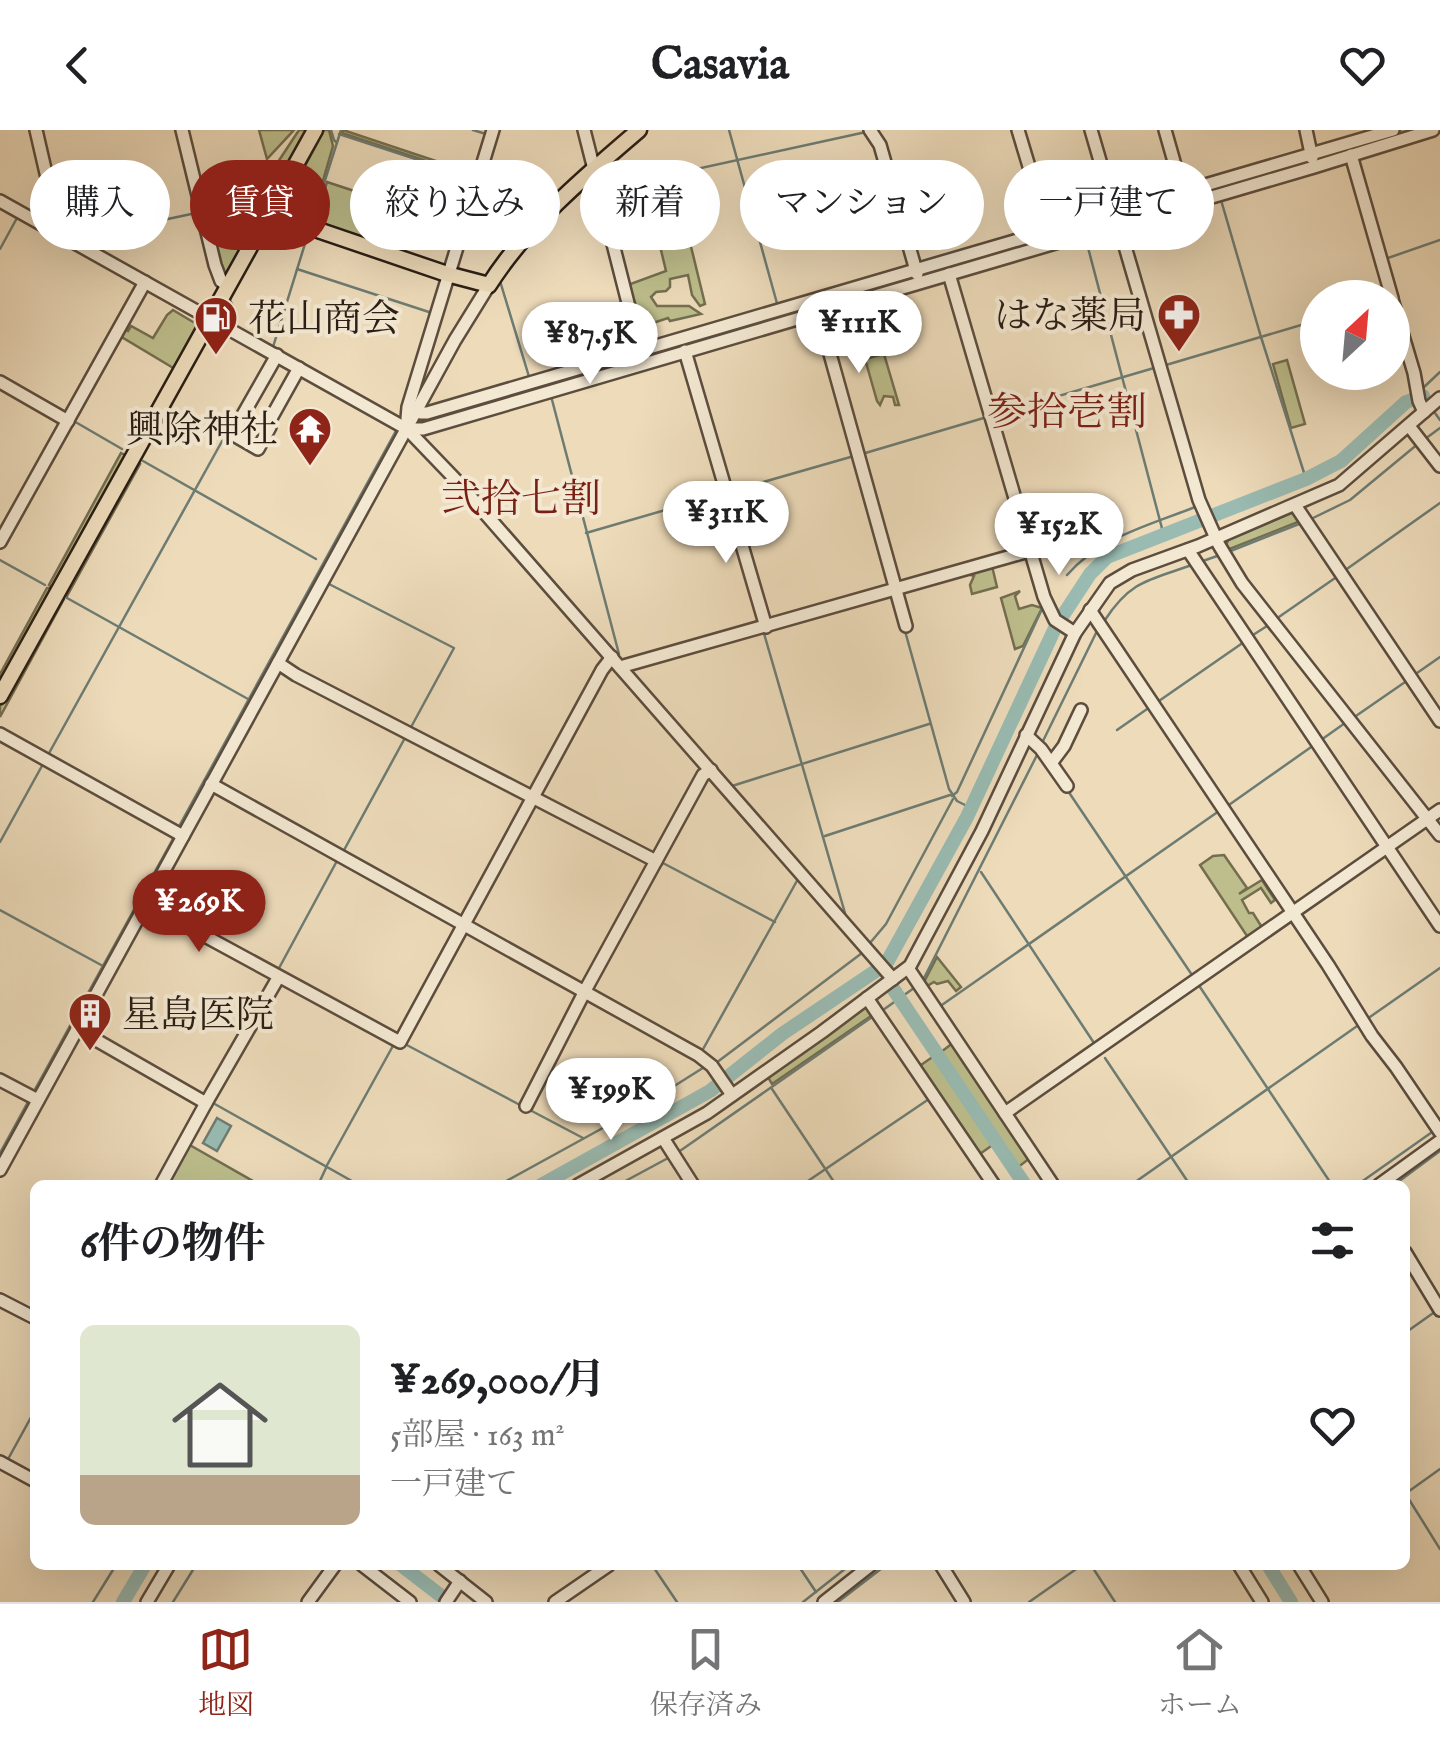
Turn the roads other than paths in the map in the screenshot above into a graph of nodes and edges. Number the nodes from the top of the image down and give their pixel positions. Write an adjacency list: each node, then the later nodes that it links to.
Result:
1 (36, 130): 16 (street)
2 (182, 130): 40 (street)
3 (314, 130): 17 (main road)
4 (493, 130): 34 (street)
5 (584, 130): 18 (street)
6 (638, 130): 19 (main road)
7 (870, 130): 36 (street)
8 (1018, 130): 20 (street)
9 (1091, 130): 21 (street)
10 (1165, 130): 22 (street)
11 (1306, 130): 15 (street)
12 (1393, 130): 15 (street)
13 (1433, 130): 14 (street)
14 (1351, 155): 15 (street); 37 (street)
15 (1313, 158): 24 (street)
16 (43, 160)
17 (298, 160)
18 (592, 160)
19 (603, 160)
20 (1027, 160)
21 (1100, 160)
22 (1173, 160)
23 (580, 182): 39 (main road)
24 (1214, 187)
25 (0, 201): 26 (street)
26 (30, 218)
27 (330, 235): 34 (main road)
28 (1004, 249): 36 (street)
29 (86, 250): 38 (street)
30 (248, 250): 40 (main road)
31 (613, 250): 47 (street)
32 (1011, 250): 35 (street)
33 (1126, 250): 61 (street)
34 (446, 274): 39 (main road); 57 (street)
35 (950, 274): 36 (street); 63 (street)
36 (917, 275): 41 (street); 44 (street)
37 (1387, 280)
38 (143, 285): 42 (street); 55 (street)
39 (489, 285): 57 (street)
40 (224, 292): 42 (main road); 43 (street)
41 (818, 311): 44 (street); 64 (street)
42 (210, 318): 43 (street); 71 (main road)
43 (226, 328): 48 (street)
44 (737, 328): 45 (street)
45 (710, 336): 46 (street); 47 (street)
46 (685, 351): 47 (street); 67 (street)
47 (639, 355): 54 (street); 57 (street)
48 (275, 358): 50 (street); 50 (street)
49 (1410, 365): 53 (street)
50 (298, 371): 57 (street)
51 (0, 382): 55 (street)
52 (1440, 398): 53 (street)
53 (1420, 402): 56 (street)
54 (421, 412)
55 (68, 421): 60 (street)
56 (1409, 426): 58 (street); 59 (street)
57 (407, 428): 69 (street); 70 (street)
58 (1440, 466)
59 (1295, 505): 61 (street); 73 (street)
60 (0, 542)
61 (1221, 549): 62 (street); 82 (street)
62 (1188, 550): 65 (street); 85 (street)
63 (1029, 552): 64 (street); 68 (street)
64 (896, 590): 66 (street); 67 (street)
65 (1090, 610): 68 (street); 88 (street)
66 (906, 626)
67 (764, 627): 69 (street)
68 (1075, 633): 75 (street)
69 (612, 661): 77 (street); 80 (street)
70 (278, 663): 78 (street); 80 (street)
71 (0, 696)
72 (1081, 710): 76 (street)
73 (1440, 720)
74 (0, 734): 83 (street)
75 (1026, 736): 76 (street); 91 (street)
76 (1052, 762): 79 (street)
77 (708, 772): 86 (street); 92 (street)
78 (211, 784): 83 (street); 89 (street)
79 (1067, 786)
80 (532, 798): 86 (street); 89 (street)
81 (1440, 810): 82 (street)
82 (1427, 819): 84 (street); 85 (street)
83 (179, 833): 87 (street)
84 (1440, 836)
85 (1387, 847): 88 (street); 90 (street)
86 (657, 860): 94 (street)
87 (146, 904): 93 (street); 96 (street)
88 (1292, 913): 102 (street); 103 (street)
89 (464, 924): 93 (street); 94 (street)
90 (1440, 926)
91 (908, 968): 92 (street); 102 (street)
92 (892, 977): 95 (street)
93 (278, 978): 100 (street)
94 (585, 992): 98 (street); 101 (street)
95 (867, 998): 98 (street); 110 (street)
96 (77, 1029): 99 (street); 100 (street)
97 (0, 1080): 99 (street)
98 (726, 1085): 104 (street)
99 (34, 1098): 106 (street)
100 (206, 1103): 107 (street)
101 (526, 1106)
102 (1007, 1112): 111 (street)
103 (1438, 1129)
104 (663, 1138): 108 (street); 109 (street)
105 (1440, 1141): 112 (street)
106 (0, 1170)
107 (164, 1180)
108 (587, 1180)
109 (690, 1180)
110 (991, 1180)
111 (1050, 1180)
112 (1387, 1180)
113 (1410, 1260): 115 (street)
114 (0, 1300): 116 (street)
115 (1440, 1310)
116 (30, 1315)
117 (0, 1462): 118 (street)
118 (30, 1478)
119 (166, 1570): 131 (street)
120 (331, 1570): 132 (street)
121 (368, 1570): 133 (street)
122 (446, 1570): 128 (street)
123 (602, 1570): 135 (street)
124 (864, 1570): 136 (street)
125 (944, 1570): 137 (street)
126 (1241, 1570): 130 (street)
127 (1302, 1570): 138 (street)
128 (460, 1581): 129 (street); 134 (street)
129 (447, 1600)
130 (1256, 1600)
131 (147, 1602)
132 (308, 1602)
133 (410, 1602)
134 (486, 1602)
135 (554, 1602)
136 (824, 1602)
137 (964, 1602)
138 (1322, 1602)

